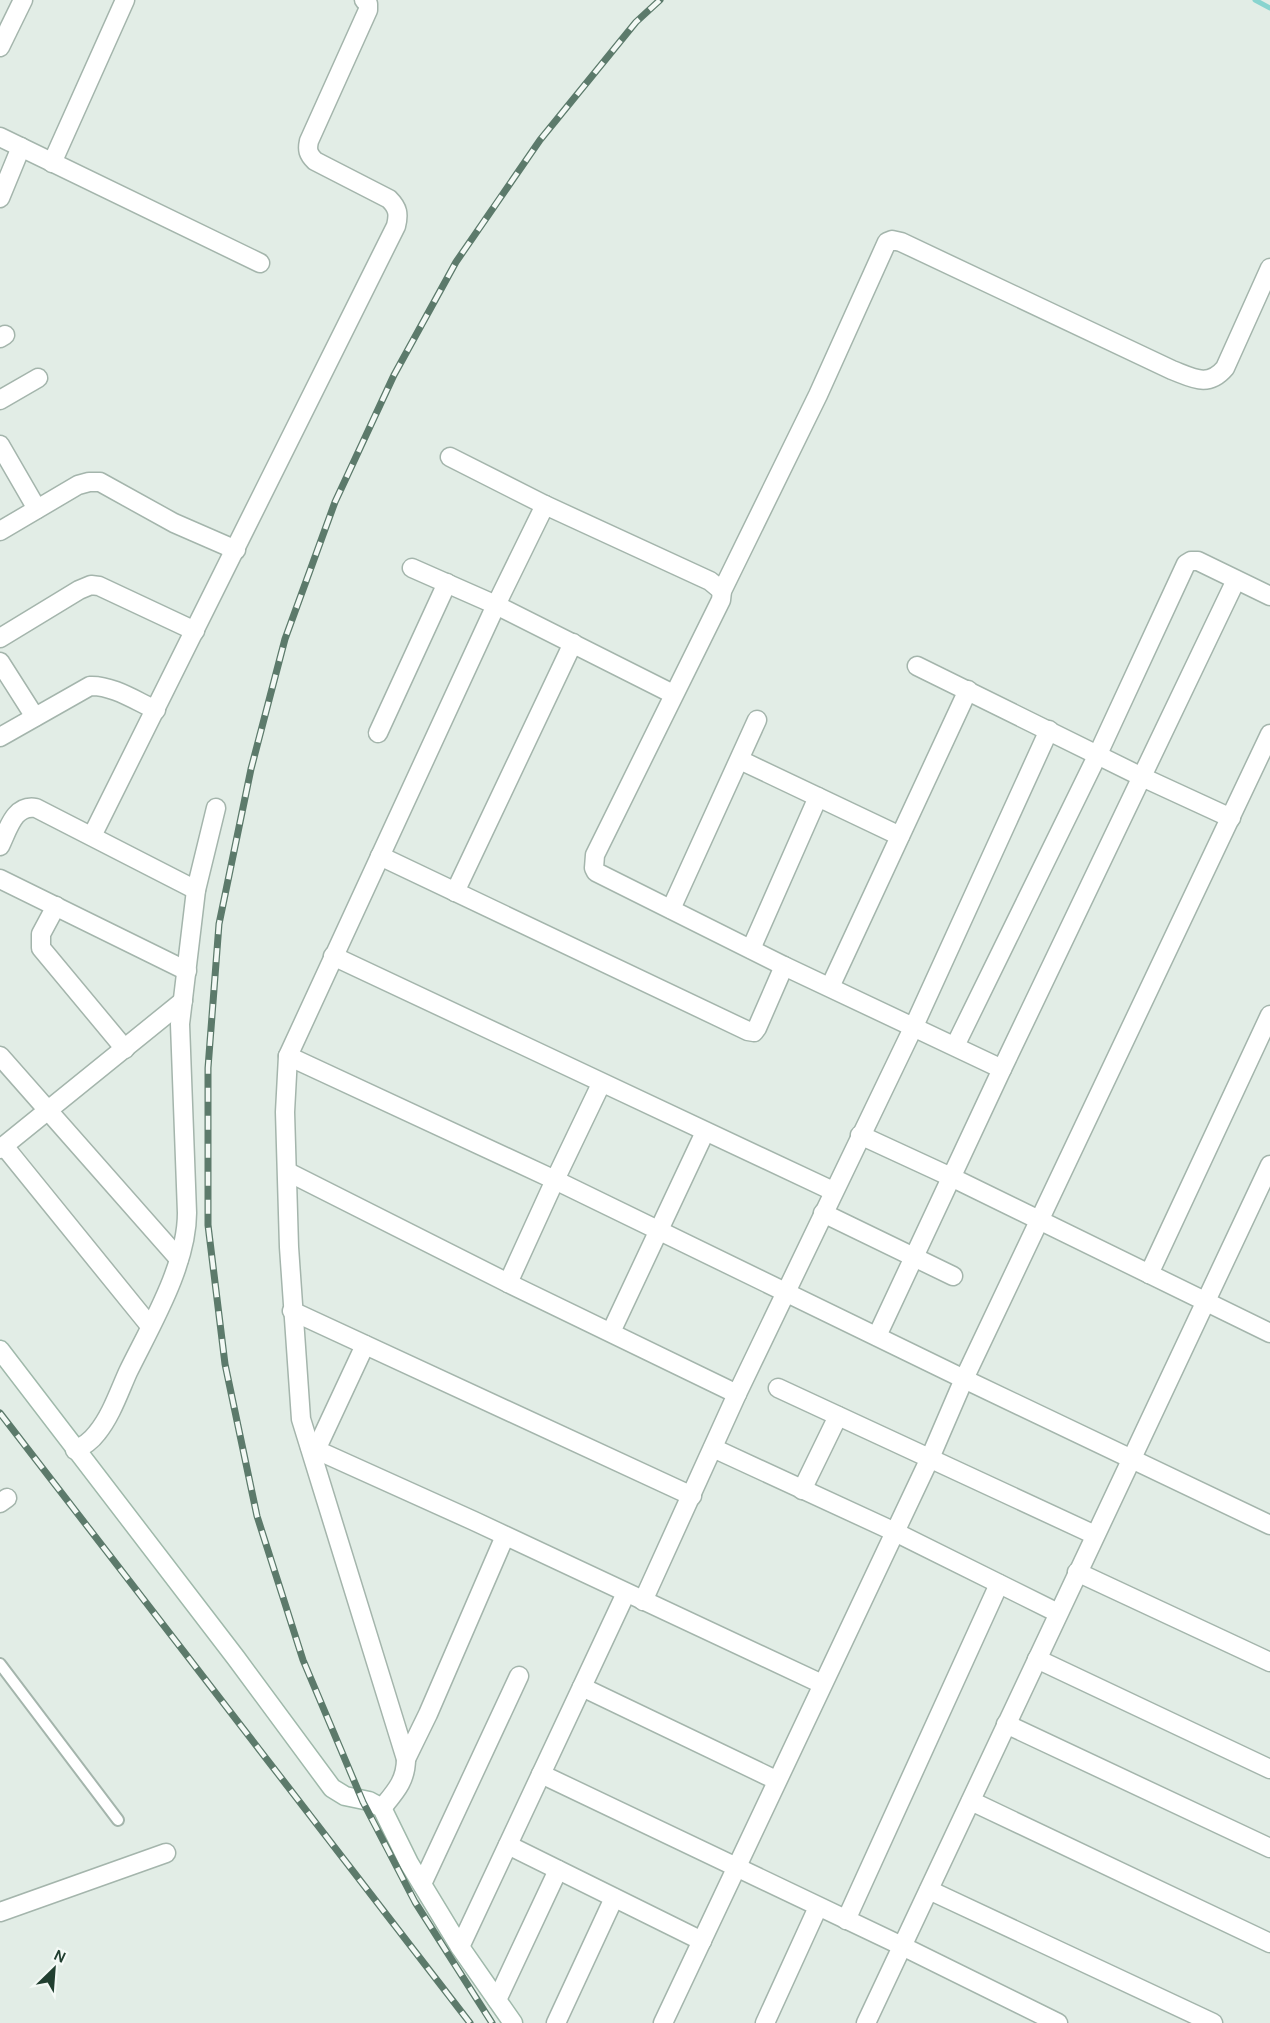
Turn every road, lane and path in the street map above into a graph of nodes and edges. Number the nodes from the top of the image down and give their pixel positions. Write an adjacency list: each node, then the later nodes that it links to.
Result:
1 (23, 0): 4 (street)
2 (125, 0): 7 (street)
3 (364, 0): 18 (street)
4 (0, 48)
5 (0, 137): 6 (street)
6 (21, 147): 7 (street); 8 (street)
7 (52, 163): 9 (street)
8 (0, 198)
9 (260, 263)
10 (1270, 268): 22 (street)
11 (38, 378): 12 (street)
12 (0, 400)
13 (0, 445): 16 (street)
14 (450, 457): 15 (street)
15 (545, 505): 22 (street); 24 (street)
16 (37, 509): 17 (street); 18 (street)
17 (0, 531)
18 (236, 550): 25 (street)
19 (412, 567): 21 (street)
20 (1236, 580): 23 (street); 39 (street); 41 (street)
21 (447, 583): 24 (street); 36 (street)
22 (722, 591): 31 (street)
23 (1270, 596)
24 (495, 605): 27 (street); 49 (street)
25 (195, 631): 26 (street); 32 (street)
26 (0, 638)
27 (573, 643): 31 (street); 52 (street)
28 (0, 662): 33 (street)
29 (917, 666): 30 (street)
30 (968, 690): 35 (street); 47 (street)
31 (673, 694): 54 (street)
32 (156, 710): 33 (street); 46 (street)
33 (35, 717): 37 (street)
34 (757, 720): 40 (street)
35 (1049, 730): 39 (street); 62 (street)
36 (378, 733)
37 (0, 737)
38 (1268, 741): 44 (street)
39 (1098, 754): 41 (street); 63 (street)
40 (740, 760): 42 (street); 54 (street)
41 (1142, 777): 44 (street); 67 (street)
42 (818, 797): 47 (street); 55 (street)
43 (216, 808): 51 (street)
44 (1232, 818): 79 (street)
45 (4, 826): 46 (street); 48 (street)
46 (92, 836): 51 (street)
47 (900, 836): 59 (street)
48 (0, 846)
49 (380, 856): 52 (street); 56 (street)
50 (0, 879): 53 (street)
51 (196, 890): 58 (street)
52 (455, 891): 57 (street)
53 (56, 906): 58 (street); 64 (street)
54 (671, 909): 55 (street)
55 (751, 949): 57 (street)
56 (333, 956): 66 (street); 68 (street)
57 (784, 966): 59 (street)
58 (187, 970): 60 (street)
59 (830, 987): 62 (street)
60 (183, 1001): 64 (street); 82 (street)
61 (1270, 1015): 83 (street)
62 (914, 1026): 63 (street); 71 (street)
63 (956, 1046): 67 (street)
64 (125, 1048): 69 (street)
65 (0, 1056): 69 (street)
66 (288, 1056): 74 (street); 76 (street)
67 (1002, 1069): 75 (street)
68 (602, 1084): 70 (street); 76 (street)
69 (48, 1111): 72 (street); 82 (street)
70 (705, 1132): 77 (street); 80 (street)
71 (860, 1136): 75 (street); 77 (street)
72 (2, 1148): 89 (street)
73 (1270, 1165): 87 (street)
74 (288, 1173): 85 (street); 88 (street)
75 (951, 1177): 79 (street); 81 (street)
76 (555, 1180): 80 (street); 85 (street)
77 (833, 1191): 78 (street)
78 (823, 1213): 81 (street); 86 (street)
79 (1040, 1221): 83 (street); 95 (street)
80 (659, 1230): 86 (street); 90 (street)
81 (913, 1257): 84 (street); 92 (street)
82 (179, 1259): 89 (street)
83 (1149, 1274): 87 (street)
84 (953, 1276)
85 (508, 1283): 90 (street)
86 (787, 1293): 92 (street); 97 (street)
87 (1207, 1302): 91 (street); 103 (street)
88 (292, 1311): 93 (street); 99 (street)
89 (150, 1326): 101 (street)
90 (611, 1332): 97 (street)
91 (1270, 1333)
92 (877, 1336): 95 (street)
93 (365, 1345): 99 (street); 105 (street)
94 (0, 1350): 101 (street)
95 (964, 1379): 102 (street); 103 (street)
96 (778, 1388): 98 (street)
97 (737, 1394): 100 (street)
98 (838, 1416): 102 (street); 104 (street)
99 (313, 1448): 109 (street); 122 (street)
100 (713, 1448): 104 (street); 105 (street)
101 (75, 1450): 127 (street)
102 (930, 1458): 107 (street); 108 (street)
103 (1130, 1459): 106 (street); 108 (street)
104 (802, 1490): 107 (street)
105 (692, 1496): 113 (street)
106 (1270, 1525)
107 (895, 1533): 111 (street); 119 (street)
108 (1095, 1535): 110 (street)
109 (505, 1536): 112 (street); 122 (street)
110 (1077, 1572): 114 (street); 116 (street)
111 (999, 1584): 114 (street); 139 (street)
112 (626, 1593): 113 (street); 120 (street)
113 (643, 1601): 119 (street)
114 (1058, 1613): 115 (street)
115 (1037, 1659): 121 (street); 123 (street)
116 (1270, 1662)
117 (0, 1664): 128 (lane)
118 (519, 1676): 134 (street)
119 (822, 1684): 125 (street)
120 (582, 1688): 124 (street); 125 (street)
121 (1006, 1724): 126 (street); 130 (street)
122 (406, 1759): 127 (street)
123 (1270, 1769)
124 (541, 1774): 129 (street); 132 (street)
125 (776, 1780): 132 (street)
126 (971, 1801): 135 (street); 141 (street)
127 (382, 1808): 134 (street)
128 (118, 1821)
129 (508, 1845): 133 (street); 143 (street)
130 (1270, 1848)
131 (166, 1853): 138 (street)
132 (736, 1868): 137 (street); 140 (street)
133 (558, 1870): 136 (street); 144 (street)
134 (422, 1884): 143 (street)
135 (929, 1890): 142 (street); 151 (street)
136 (614, 1898): 140 (street); 146 (street)
137 (818, 1907): 139 (street); 148 (street)
138 (0, 1912)
139 (846, 1920): 142 (street)
140 (702, 1941): 147 (street)
141 (1270, 1943)
142 (902, 1946): 149 (street); 150 (street)
143 (460, 1947): 144 (street)
144 (497, 2000): 145 (street)
145 (513, 2023)
146 (556, 2023)
147 (663, 2023)
148 (765, 2023)
149 (866, 2023)
150 (1058, 2023)
151 (1213, 2023)

